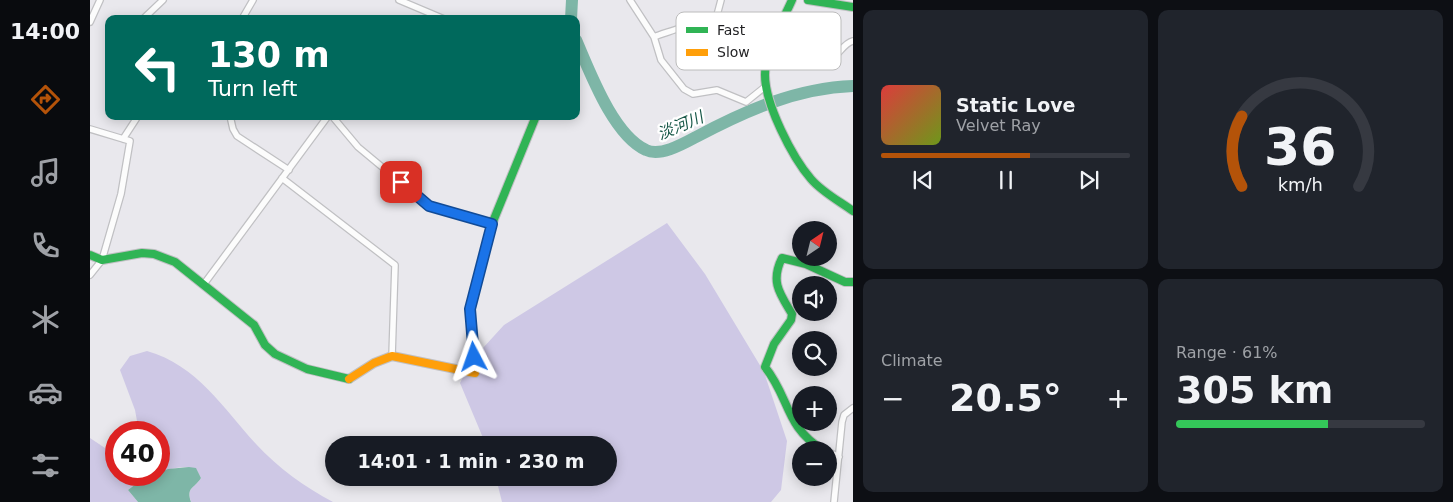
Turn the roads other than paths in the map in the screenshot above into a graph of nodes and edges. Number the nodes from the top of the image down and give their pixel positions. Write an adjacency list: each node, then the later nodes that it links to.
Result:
1 (100, 0): 13 (street)
2 (163, 0): 10 (street)
3 (253, 0): 11 (street)
4 (399, 0): 12 (street)
5 (630, 0): 15 (street)
6 (792, 0): 9 (street)
7 (808, 0): 8 (street)
8 (853, 7)
9 (787, 12)
10 (147, 15)
11 (244, 15)
12 (432, 15)
13 (90, 22)
14 (676, 29): 15 (street)
15 (654, 38): 19 (street)
16 (853, 41): 17 (street)
17 (841, 51)
18 (767, 70): 19 (street)
19 (767, 88): 29 (street)
20 (135, 120): 26 (street)
21 (231, 120): 27 (street)
22 (325, 120): 27 (street)
23 (335, 120): 30 (street)
24 (534, 120): 30 (street)
25 (90, 129): 26 (street)
26 (123, 139): 32 (street)
27 (288, 170): 28 (street)
28 (282, 178): 35 (street); 36 (street)
29 (853, 211)
30 (492, 224): 36 (street)
31 (90, 255): 32 (street)
32 (102, 260): 33 (street); 35 (street)
33 (90, 275)
34 (853, 282): 38 (street)
35 (204, 284): 36 (street)
36 (392, 356)
37 (853, 408): 39 (street)
38 (809, 441)
39 (838, 457): 40 (street)
40 (834, 502)

